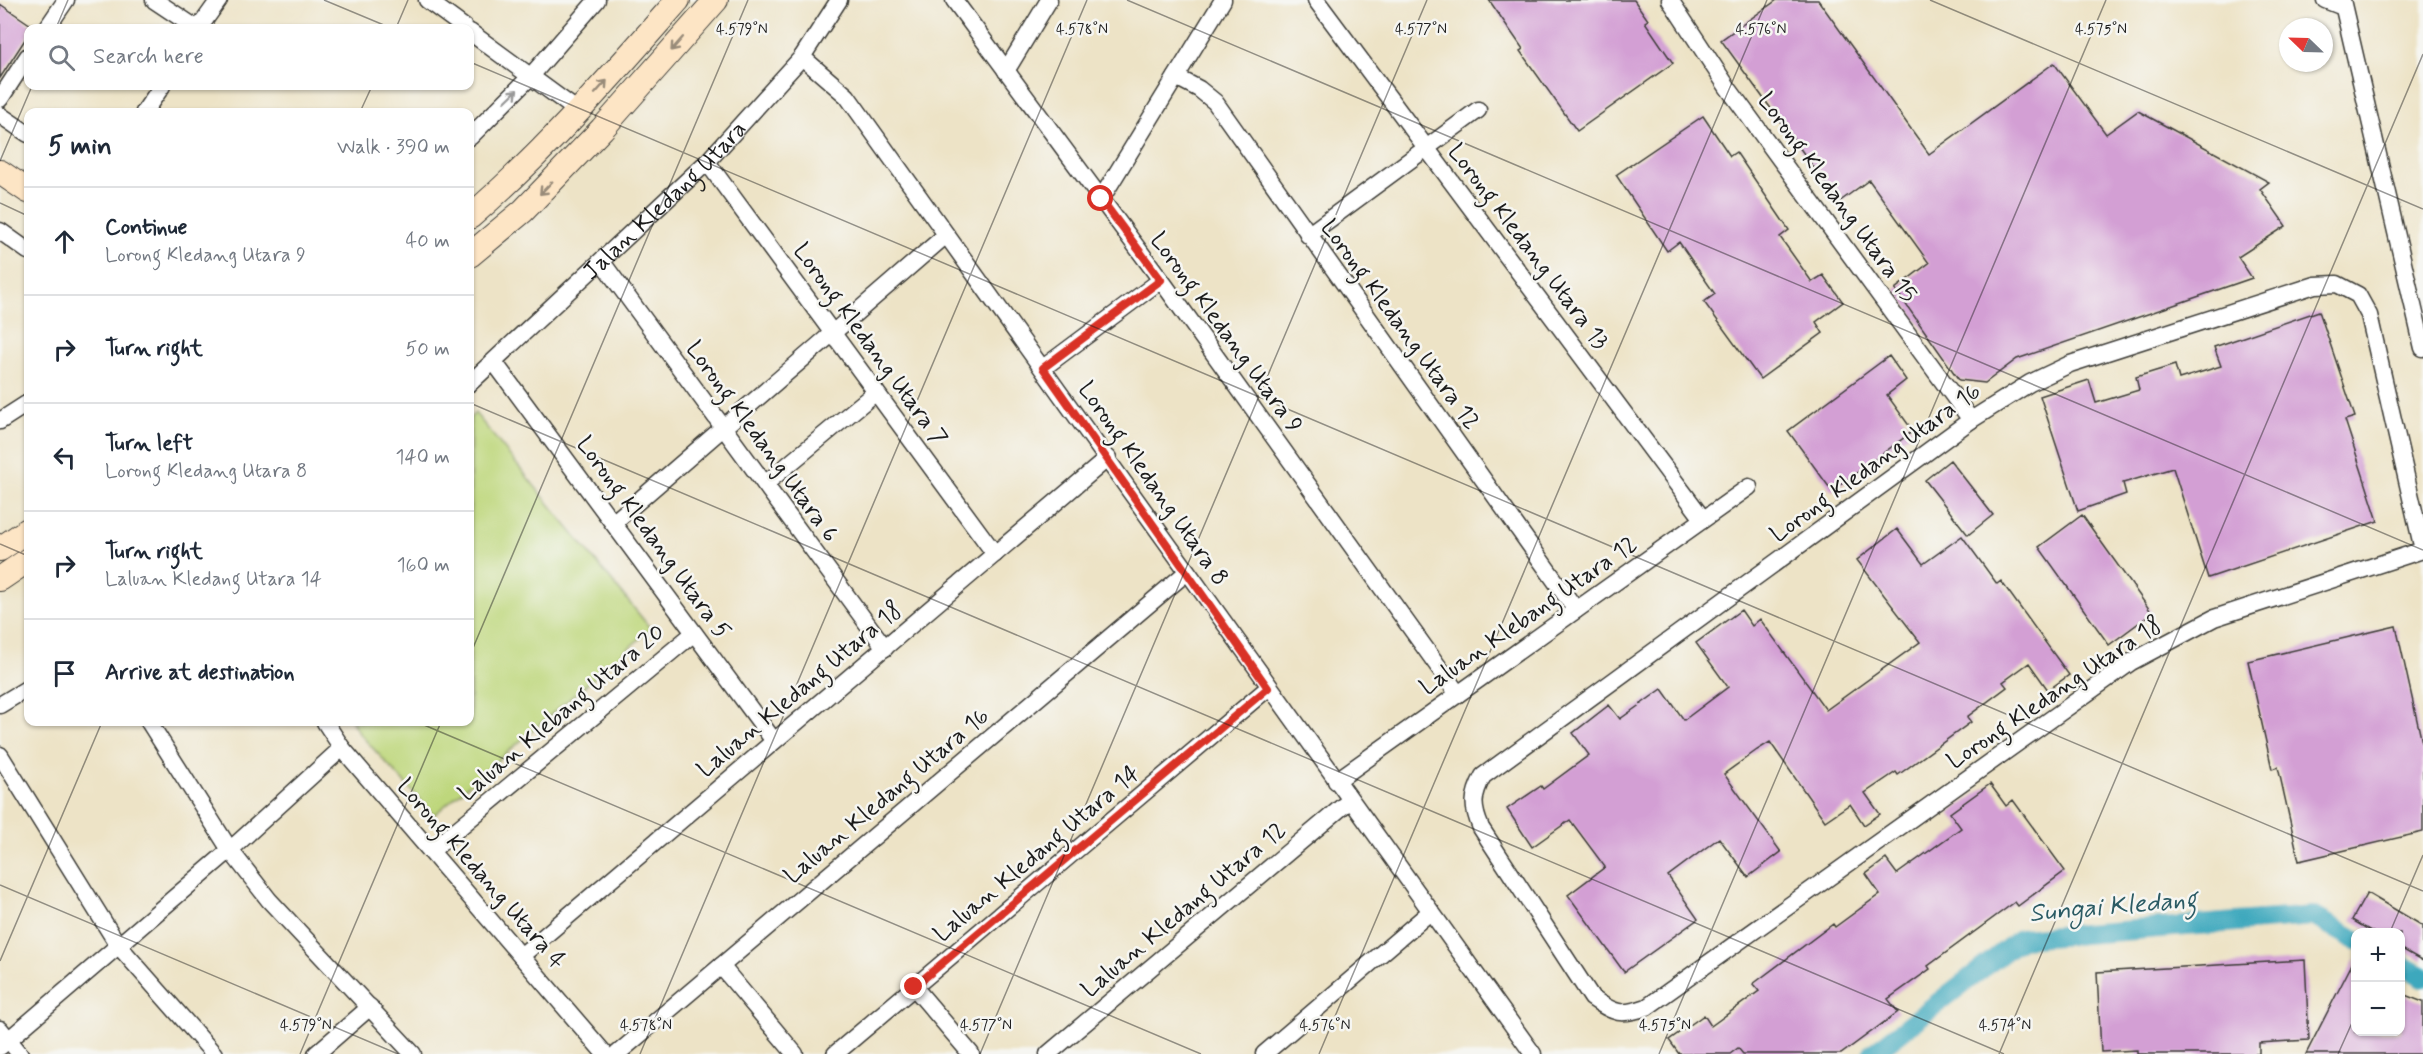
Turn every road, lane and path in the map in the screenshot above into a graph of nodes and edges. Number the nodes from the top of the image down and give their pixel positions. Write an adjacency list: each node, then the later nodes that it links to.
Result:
1 (66, 0): 16 (street)
2 (154, 0): 17 (street)
3 (219, 0): 18 (street)
4 (427, 0): 19 (street)
5 (597, 0): 24 (street)
6 (678, 0): 30 (main road, one-way to 6)
7 (716, 0): 44 (main road, one-way to 44)
8 (839, 0): 21 (street, Jalan Kledang Utara)
9 (954, 0): 23 (street, Lorong Kledang Utara 9)
10 (1049, 0): 23 (street)
11 (1223, 0): 25 (street)
12 (1316, 0): 34 (street, Lorong Kledang Utara 13)
13 (1670, 0): 55 (street, Lorong Kledang Utara 15)
14 (2325, 0): 15 (street)
15 (2343, 3): 49 (street)
16 (50, 24)
17 (191, 24)
18 (200, 24)
19 (460, 24)
20 (474, 35): 24 (street)
21 (802, 57): 35 (street, Jalan Kledang Utara); 41 (street, Lorong Kledang Utara 8)
22 (24, 62): 27 (street)
23 (1006, 71): 38 (street, Lorong Kledang Utara 9)
24 (530, 77): 30 (street); 33 (street, one-way to 24)
25 (1176, 77): 38 (street); 42 (street, Lorong Kledang Utara 12)
26 (159, 90): 28 (street)
27 (0, 99)
28 (147, 108)
29 (1478, 110): 34 (street)
30 (579, 112): 39 (main road)
31 (0, 115): 32 (street)
32 (24, 131)
33 (474, 133)
34 (1426, 148): 42 (street); 61 (street, Lorong Kledang Utara 13)
35 (707, 162): 45 (street, Jalan Kledang Utara); 48 (street, Lorong Kledang Utara 7)
36 (0, 172): 37 (main road)
37 (24, 188)
38 (1101, 199): 46 (street, Lorong Kledang Utara 9)
39 (474, 214)
40 (0, 231): 43 (street)
41 (946, 235): 48 (street); 51 (street, Lorong Kledang Utara 8)
42 (1308, 235): 69 (street, Lorong Kledang Utara 12)
43 (24, 248)
44 (474, 252)
45 (602, 262): 50 (street, Jalan Kledang Utara); 57 (street, Lorong Kledang Utara 6)
46 (1161, 280): 51 (street); 74 (street, Lorong Kledang Utara 9)
47 (2358, 295): 55 (street, Lorong Kledang Utara 16); 82 (street, Lorong Kledang Utara 18)
48 (833, 333): 53 (street, Lorong Kledang Utara 7); 57 (street)
49 (2423, 348)
50 (494, 362): 52 (street, Jalan Kledang Utara); 62 (street, Lorong Kledang Utara 5)
51 (1043, 368): 58 (street, Lorong Kledang Utara 8)
52 (474, 380)
53 (876, 392): 59 (street); 65 (street, Lorong Kledang Utara 7)
54 (24, 406): 56 (street)
55 (1971, 420): 82 (street, Lorong Kledang Utara 16)
56 (0, 421)
57 (723, 428): 59 (street, Lorong Kledang Utara 6); 62 (street)
58 (1108, 458): 65 (street, Laluan Kledang Utara 18); 67 (street, Lorong Kledang Utara 8)
59 (765, 484): 71 (street, Lorong Kledang Utara 6)
60 (1749, 487): 61 (street, Laluan Klebang Utara 12)
61 (1703, 519): 69 (street, Laluan Klebang Utara 12)
62 (613, 523): 70 (street, Lorong Kledang Utara 5)
63 (24, 534): 64 (main road)
64 (0, 549)
65 (995, 554): 71 (street, Laluan Kledang Utara 18)
66 (24, 563): 68 (main road)
67 (1186, 572): 72 (street, Lorong Kledang Utara 8); 89 (street, Laluan Kledang Utara 16)
68 (0, 579)
69 (1576, 610): 74 (street, Laluan Klebang Utara 12)
70 (694, 633): 78 (street, Lorong Kledang Utara 5); 85 (street, Laluan Klebang Utara 20)
71 (885, 648): 78 (street, Laluan Kledang Utara 18)
72 (1268, 688): 81 (street, Lorong Kledang Utara 8); 90 (street, Laluan Kledang Utara 14)
73 (24, 690): 75 (street)
74 (1458, 694): 81 (street, Laluan Klebang Utara 12)
75 (0, 705)
76 (152, 726): 84 (street)
77 (328, 726): 79 (street, Lorong Kledang Utara 4)
78 (774, 741): 88 (street, Laluan Kledang Utara 18)
79 (342, 748): 84 (street); 85 (street, Lorong Kledang Utara 4)
80 (0, 755): 87 (street)
81 (1336, 782): 83 (street, Lorong Kledang Utara 8)
82 (1474, 792)
83 (1350, 801): 86 (street, Lorong Kledang Utara 8); 102 (street, Laluan Kledang Utara 12)
84 (230, 849): 87 (street); 91 (street)
85 (431, 851): 88 (street, Lorong Kledang Utara 4)
86 (1430, 912): 103 (street); 104 (street, Lorong Kledang Utara 8)
87 (118, 945): 92 (street); 94 (street)
88 (521, 956): 97 (street, Lorong Kledang Utara 4)
89 (721, 966): 98 (street, Laluan Kledang Utara 16); 99 (street)
90 (914, 987): 100 (street, Laluan Kledang Utara 14); 101 (street)
91 (370, 1007): 95 (street); 96 (street)
92 (2, 1039): 93 (street)
93 (20, 1054)
94 (214, 1054)
95 (316, 1054)
96 (413, 1054)
97 (605, 1054)
98 (617, 1054)
99 (795, 1054)
100 (835, 1054)
101 (971, 1054)
102 (1048, 1054)
103 (1263, 1054)
104 (1533, 1054)

